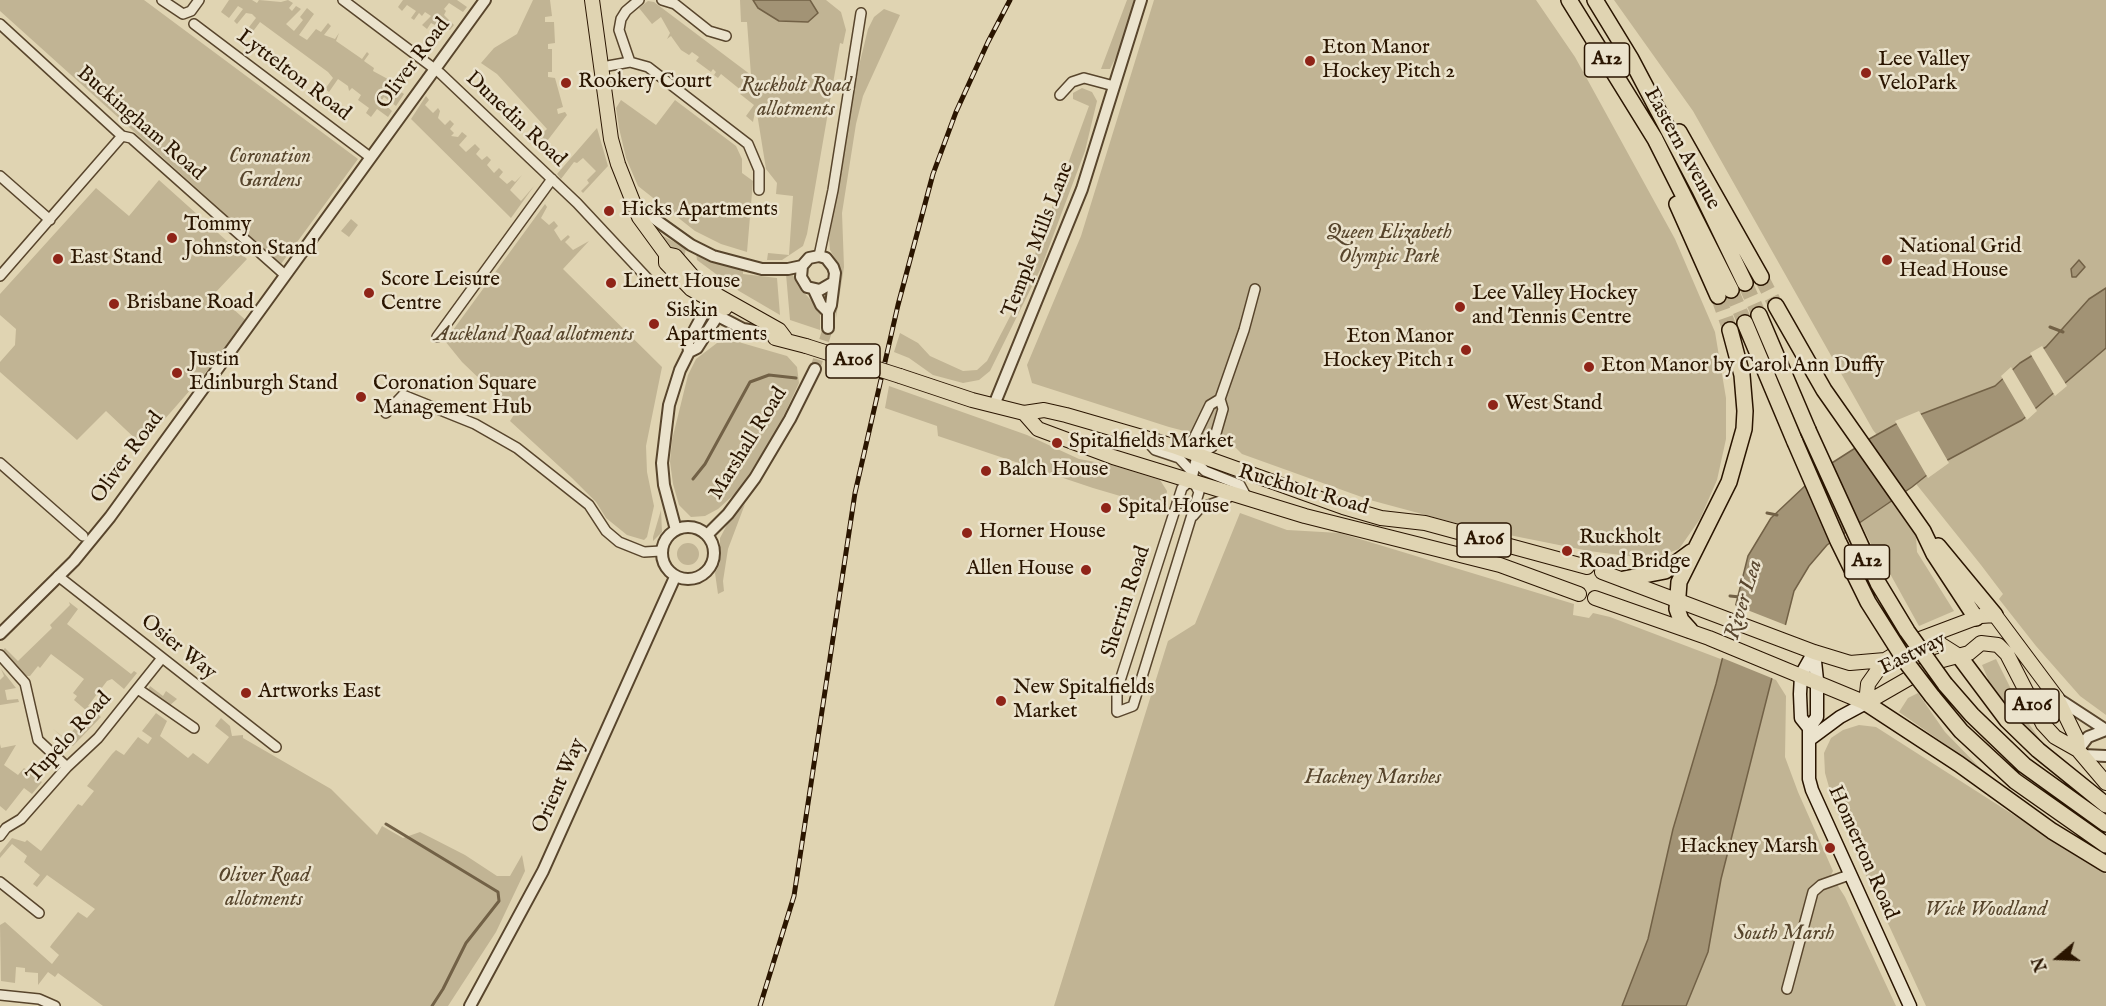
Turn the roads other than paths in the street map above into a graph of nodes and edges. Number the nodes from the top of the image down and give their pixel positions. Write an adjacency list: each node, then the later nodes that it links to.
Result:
1 (162, 0): 2 (street)
2 (199, 0)
3 (343, 0): 18 (street, Dunedin Road)
4 (485, 0): 18 (street, Oliver Road)
5 (592, 0): 17 (main road, Ruckholt Road / A106)
6 (639, 0): 16 (street)
7 (662, 0): 14 (street)
8 (1141, 0): 19 (street, Temple Mills Lane)
9 (1569, 0): 15 (highway, Eastern Avenue / A12)
10 (1595, 0): 15 (highway, Eastern Avenue / A12)
11 (861, 13): 28 (street)
12 (0, 24): 21 (street, Buckingham Road)
13 (194, 24): 22 (street, Lyttelton Road)
14 (726, 36)
15 (1631, 59): 32 (highway, A12)
16 (630, 62): 17 (street); 25 (street)
17 (602, 67): 26 (main road, Ruckholt Road / A106)
18 (435, 69): 22 (street, Oliver Road); 24 (street, Dunedin Road)
19 (1114, 86): 20 (street); 48 (street, Temple Mills Lane)
20 (1060, 95)
21 (122, 136): 27 (street); 30 (street, Buckingham Road)
22 (370, 157): 30 (street, Oliver Road)
23 (0, 176): 27 (street)
24 (552, 179): 33 (street, Dunedin Road); 43 (street)
25 (759, 190)
26 (633, 202): 29 (street); 37 (main road, Ruckholt Road / A106)
27 (50, 220): 31 (street)
28 (819, 256): 29 (street); 34 (street)
29 (802, 266): 36 (street)
30 (285, 275): 66 (street, Oliver Road)
31 (0, 276)
32 (1761, 277)
33 (649, 280)
34 (832, 283): 36 (street); 40 (street)
35 (1255, 289): 47 (street)
36 (814, 290): 40 (street)
37 (712, 298): 39 (main road, Ruckholt Road / A106); 45 (street)
38 (1776, 306): 59 (highway)
39 (723, 308): 44 (main road, Ruckholt Road / A106); 44 (main road, Ruckholt Road / A106); 45 (street)
40 (828, 312): 41 (street)
41 (828, 328)
42 (1730, 330): 62 (highway)
43 (437, 337)
44 (785, 338): 48 (main road, Ruckholt Road / A106, bridge)
45 (689, 352): 58 (street)
46 (815, 369): 60 (street, Marshall Road)
47 (1220, 399): 52 (street); 52 (street)
48 (994, 405): 50 (main road, Ruckholt Road / A106)
49 (386, 413): 63 (street)
50 (1024, 413): 51 (main road, Ruckholt Road / A106); 54 (main road, Ruckholt Road / A106)
51 (1146, 440): 52 (main road, Ruckholt Road / A106); 54 (street)
52 (1197, 459): 54 (street); 56 (street); 64 (main road, Ruckholt Road / A106)
53 (0, 464): 61 (street)
54 (1193, 476): 55 (main road, Ruckholt Road / A106); 57 (street, Sherrin Road); 57 (street, Sherrin Road)
55 (1233, 494): 56 (main road, Ruckholt Road / A106); 57 (street)
56 (1247, 498): 69 (main road, Ruckholt Road / A106)
57 (1191, 518)
58 (676, 530): 60 (street); 63 (street)
59 (1923, 531): 72 (highway); 73 (highway)
60 (707, 535): 67 (street)
61 (83, 536)
62 (1695, 548): 68 (highway); 71 (highway)
63 (661, 552): 67 (street)
64 (1587, 567)
65 (1602, 572): 68 (main road)
66 (58, 576): 75 (street, Oliver Road); 81 (street, Osier Way)
67 (675, 577): 107 (street, Orient Way)
68 (1624, 579): 71 (main road)
69 (1579, 594)
70 (1595, 598): 74 (main road)
71 (1677, 598): 74 (highway); 78 (main road)
72 (1995, 615): 73 (main road, Eastway); 86 (main road, Eastway / A106)
73 (1976, 618): 76 (main road, Eastway); 77 (main road, Eastway)
74 (1690, 630): 83 (main road)
75 (0, 634)
76 (1920, 639): 80 (main road); 82 (main road, Eastway)
77 (1978, 645): 80 (main road, Eastway); 92 (main road, Eastway / A106)
78 (1814, 652): 82 (main road, Eastway); 83 (main road); 84 (main road)
79 (0, 655): 94 (street)
80 (1959, 656): 87 (main road, Eastway); 96 (highway)
81 (162, 658): 85 (street, Tupelo Road); 91 (street, Osier Way)
82 (1885, 660): 87 (main road, Eastway)
83 (1801, 675): 84 (main road, Eastway); 90 (main road, Homerton Road)
84 (1817, 680): 87 (main road, Eastway); 90 (main road)
85 (138, 689): 88 (street); 94 (street, Tupelo Road)
86 (2057, 698): 89 (street); 92 (main road, Eastway / A106)
87 (1866, 703): 90 (main road); 100 (highway)
88 (194, 728)
89 (2106, 730): 92 (street)
90 (1809, 734): 101 (main road, Homerton Road)
91 (276, 747)
92 (2081, 753): 93 (street); 95 (main road, Eastway / A106)
93 (2106, 756)
94 (68, 767): 98 (street, Tupelo Road)
95 (2106, 783)
96 (2106, 805)
97 (2106, 824): 99 (highway, A12, bridge)
98 (0, 836)
99 (2106, 845)
100 (2106, 864)
101 (1849, 875): 104 (street); 108 (main road, Homerton Road)
102 (0, 882): 103 (street)
103 (39, 913)
104 (1787, 989)
105 (0, 994): 106 (street)
106 (55, 1006)
107 (470, 1006)
108 (1910, 1006)

